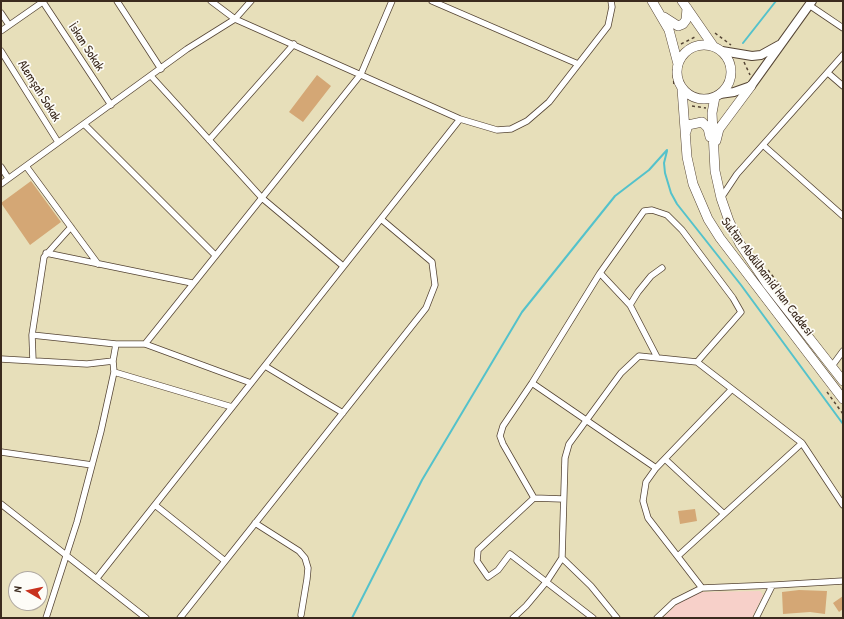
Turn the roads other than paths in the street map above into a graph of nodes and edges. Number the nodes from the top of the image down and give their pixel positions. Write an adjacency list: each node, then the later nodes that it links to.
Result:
1 (43, 1): 14 (street); 32 (street, İskan Sokak)
2 (117, 1): 24 (street)
3 (211, 1): 13 (street)
4 (251, 1): 13 (street)
5 (392, 1): 26 (street)
6 (611, 1): 22 (street)
7 (652, 1): 12 (main road)
8 (436, 2): 22 (street)
9 (811, 3): 15 (street); 17 (main road)
10 (684, 5): 12 (main road); 19 (main road)
11 (1, 13): 14 (street)
12 (661, 15): 23 (main road)
13 (235, 19): 18 (street); 24 (street)
14 (9, 25): 16 (street)
15 (843, 28)
16 (1, 31)
17 (782, 42): 19 (main road); 28 (main road)
18 (294, 44): 26 (street); 36 (street)
19 (718, 49): 23 (main road); 31 (main road)
20 (1, 51): 37 (street, Alemşah Sokak)
21 (843, 55): 25 (street)
22 (578, 64): 33 (street)
23 (678, 64): 30 (main road)
24 (161, 68): 27 (street)
25 (828, 73): 29 (street); 38 (street)
26 (361, 74): 33 (street); 44 (street)
27 (151, 76): 32 (street); 36 (street)
28 (752, 83): 31 (main road); 39 (main road)
29 (843, 86)
30 (682, 89): 31 (main road); 35 (main road, Sultan Abdülhamid Han Caddesi)
31 (717, 96): 39 (main road, Sultan Abdülhamid Han Caddesi)
32 (111, 105): 34 (street)
33 (460, 119): 47 (street)
34 (84, 124): 37 (street); 50 (street)
35 (685, 134): 39 (main road); 73 (main road, Sultan Abdülhamid Han Caddesi)
36 (209, 140): 44 (street)
37 (58, 142): 40 (street)
38 (763, 145): 45 (street); 46 (street)
39 (714, 150): 45 (main road, Sultan Abdülhamid Han Caddesi)
40 (26, 166): 42 (street); 48 (street)
41 (1, 167): 42 (street)
42 (8, 178): 43 (street)
43 (1, 184)
44 (262, 198): 50 (street); 52 (street)
45 (721, 198): 67 (main road, Sultan Abdülhamid Han Caddesi)
46 (843, 216)
47 (381, 219): 52 (street); 75 (street)
48 (71, 227): 49 (street); 51 (street)
49 (46, 253): 51 (street); 57 (street)
50 (215, 255): 55 (street)
51 (98, 264): 55 (street)
52 (343, 266): 66 (street)
53 (662, 268): 56 (street)
54 (600, 273): 56 (street); 65 (street); 71 (street)
55 (192, 284): 59 (street)
56 (630, 305): 61 (street)
57 (32, 335): 58 (street); 63 (street)
58 (116, 344): 59 (street); 64 (street)
59 (145, 344): 70 (street)
60 (843, 351): 67 (street)
61 (657, 356): 65 (street); 76 (street)
62 (1, 359): 63 (street)
63 (33, 361): 64 (street)
64 (113, 361): 68 (street)
65 (697, 362): 72 (street)
66 (265, 366): 70 (street); 75 (street)
67 (832, 366): 69 (main road, Sultan Abdülhamid Han Caddesi)
68 (114, 372): 74 (street); 80 (street)
69 (843, 381)
70 (251, 383): 74 (street)
71 (532, 383): 76 (street); 82 (street)
72 (731, 390): 77 (street); 79 (street)
73 (843, 399)
74 (232, 407): 85 (street)
75 (343, 413): 88 (street)
76 (586, 419): 81 (street); 83 (street)
77 (802, 443): 86 (street); 87 (street)
78 (1, 452): 80 (street)
79 (665, 459): 81 (street); 87 (street)
80 (92, 465): 89 (street)
81 (656, 468): 90 (street)
82 (534, 498): 83 (street); 94 (street)
83 (563, 499): 91 (street)
84 (1, 504): 89 (street)
85 (155, 504): 92 (street); 93 (street)
86 (843, 505)
87 (724, 513): 90 (street)
88 (255, 523): 92 (street); 98 (street)
89 (66, 555): 93 (street); 99 (street)
90 (678, 556): 97 (street)
91 (562, 558): 94 (street); 104 (street)
92 (225, 561): 101 (street)
93 (97, 578): 100 (street)
94 (547, 581): 102 (street); 103 (street)
95 (843, 581): 96 (street)
96 (772, 586): 97 (street); 106 (street)
97 (702, 588): 105 (street)
98 (301, 617)
99 (46, 618)
100 (146, 618)
101 (180, 618)
102 (512, 618)
103 (593, 618)
104 (617, 618)
105 (657, 618)
106 (756, 618)

